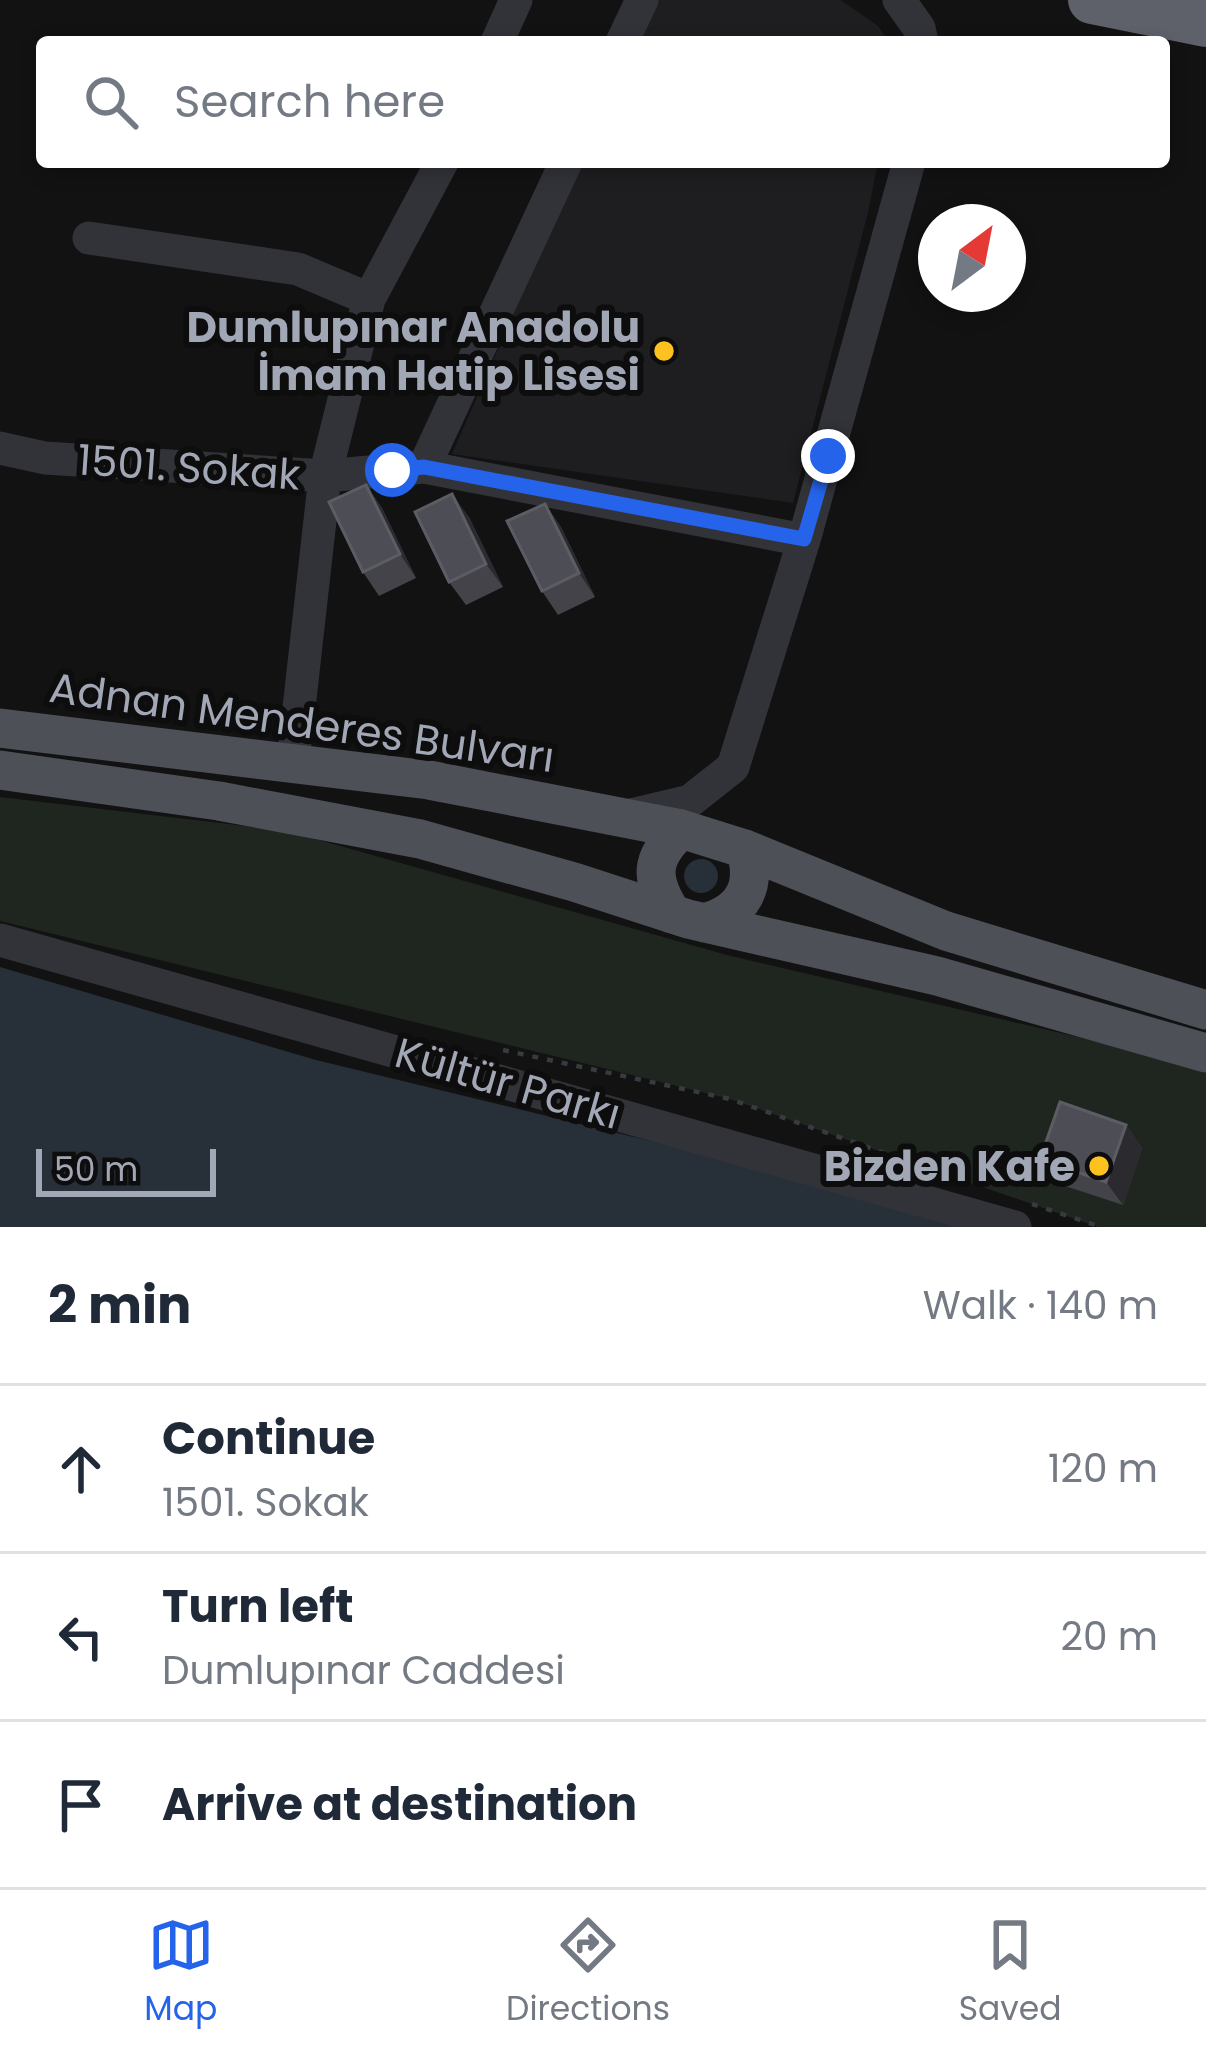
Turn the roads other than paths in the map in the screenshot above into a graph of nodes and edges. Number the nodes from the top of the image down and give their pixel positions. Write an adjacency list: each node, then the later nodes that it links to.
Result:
1 (516, 0): 5 (street)
2 (642, 0): 6 (street)
3 (1092, 0): 4 (highway)
4 (1206, 23)
5 (500, 36)
6 (625, 36)
7 (439, 168): 11 (street)
8 (563, 168): 13 (street)
9 (907, 168): 15 (street)
10 (89, 238): 11 (street)
11 (369, 299): 14 (street)
12 (0, 448): 14 (street, 1501. Sokak)
13 (424, 467): 14 (street, 1501. Sokak); 15 (street, 1501. Sokak)
14 (325, 476): 17 (street)
15 (804, 539): 19 (street)
16 (0, 728): 17 (main road, Adnan Menderes Bulvarı)
17 (293, 761): 19 (main road, Adnan Menderes Bulvarı)
18 (0, 770): 22 (main road)
19 (618, 818): 20 (main road, Adnan Menderes Bulvarı)
20 (681, 829): 21 (main road, Adnan Menderes Bulvarı); 22 (main road)
21 (746, 849): 22 (main road); 24 (main road, Adnan Menderes Bulvarı)
22 (688, 918): 25 (main road)
23 (0, 940): 26 (street, Kültür Parkı)
24 (1206, 1010)
25 (1206, 1053)
26 (1015, 1227)

